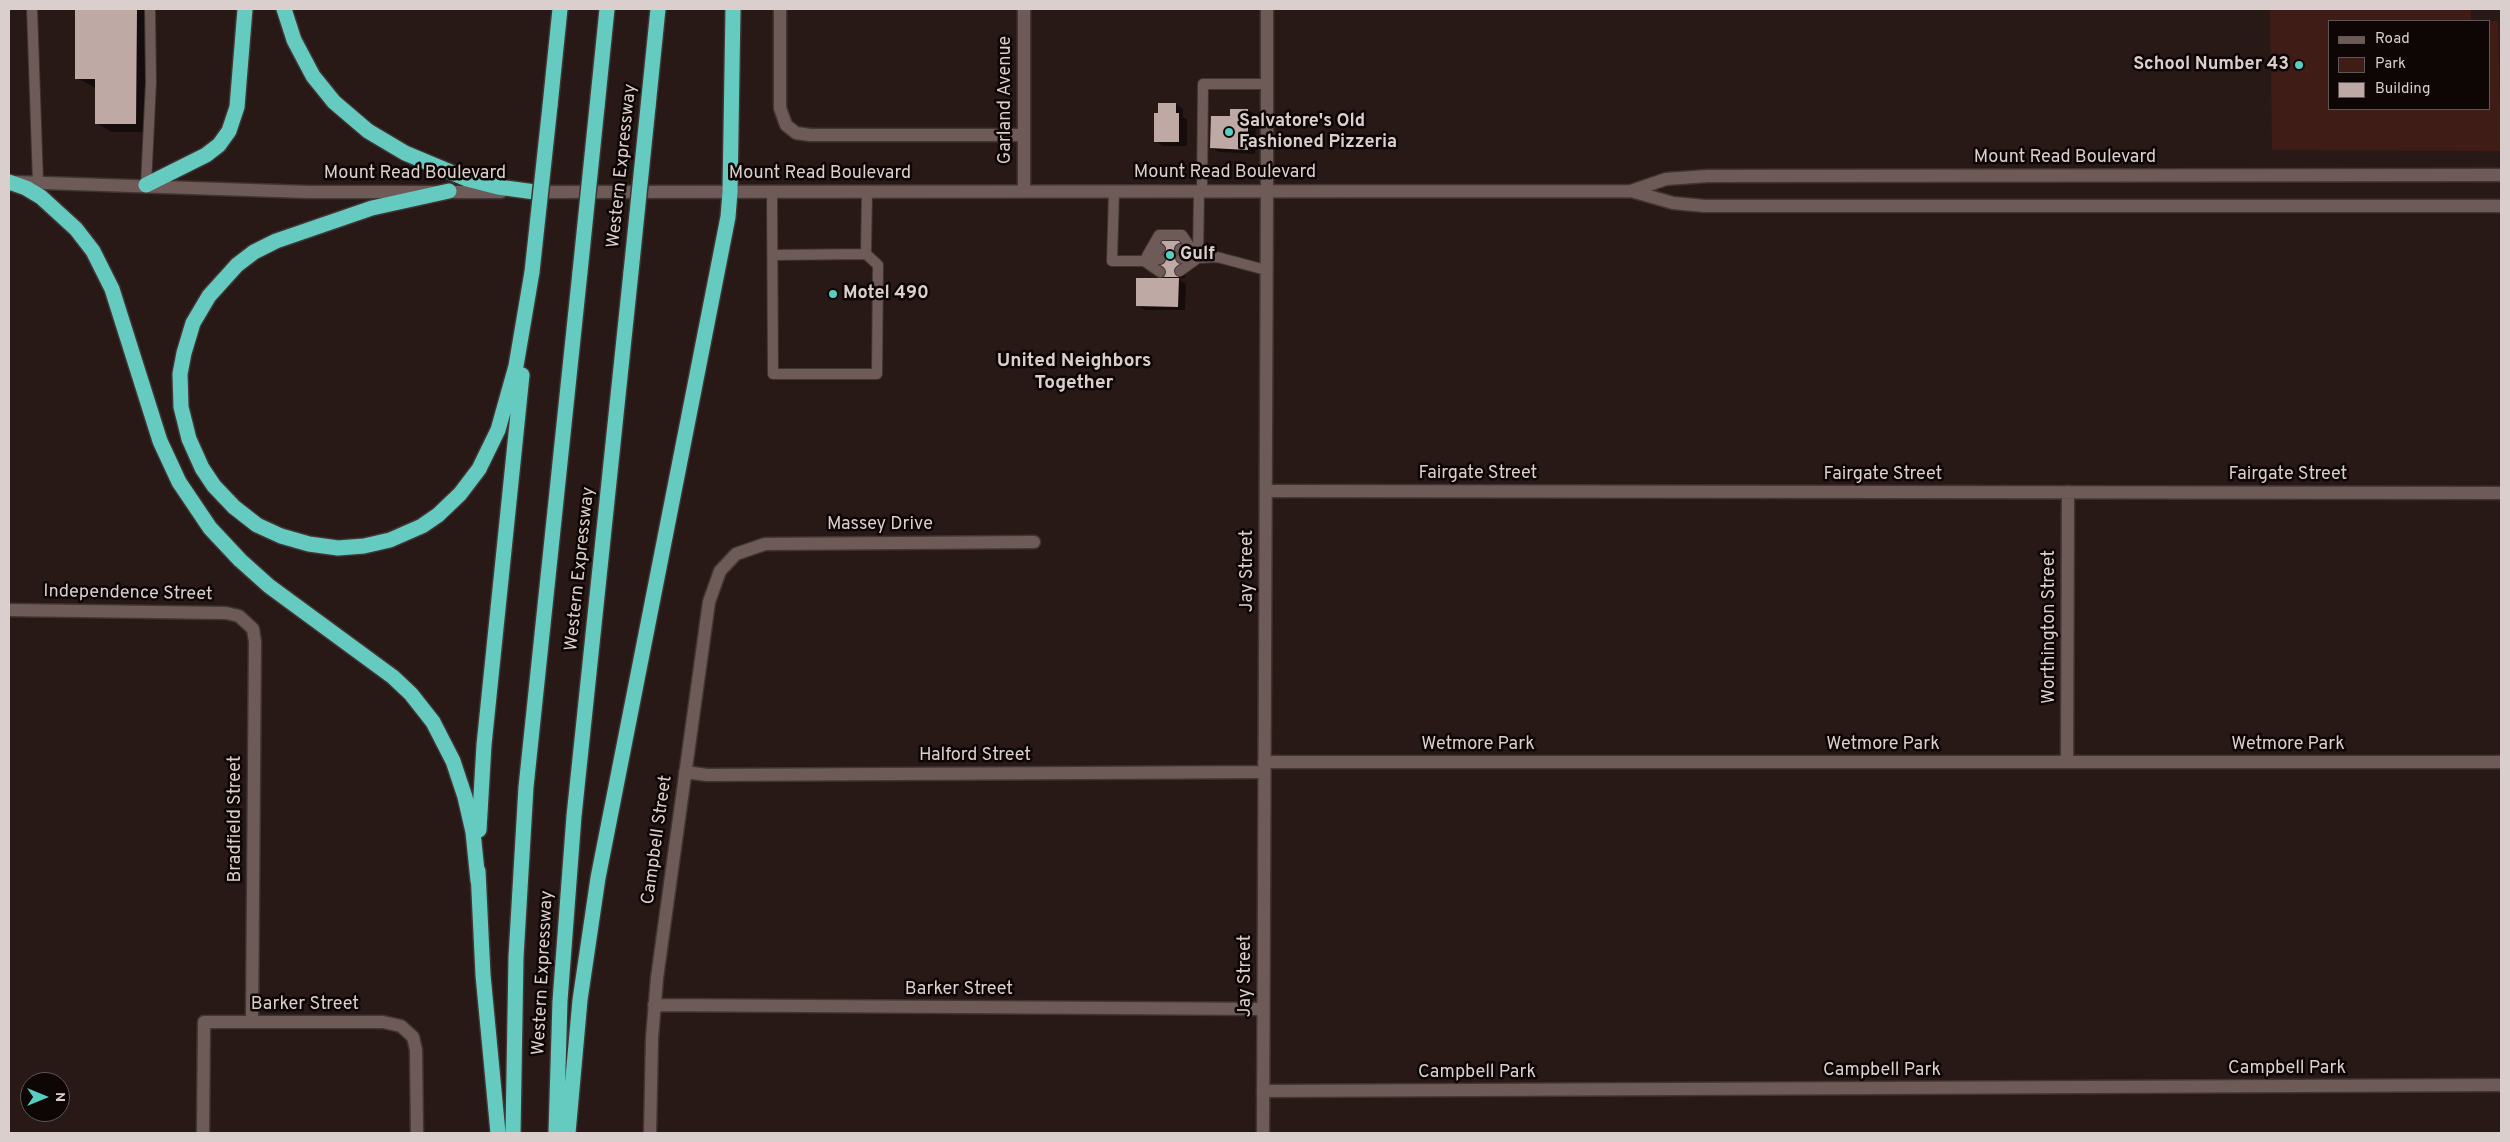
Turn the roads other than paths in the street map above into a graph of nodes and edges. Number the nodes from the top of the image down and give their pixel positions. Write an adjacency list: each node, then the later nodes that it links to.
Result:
1 (32, 9): 18 (lane)
2 (150, 9): 19 (lane)
3 (245, 9): 19 (highway)
4 (284, 9): 27 (highway)
5 (552, 9): 14 (highway)
6 (560, 9): 14 (highway)
7 (607, 9): 61 (highway, Western Expressway, bridge)
8 (658, 9): 62 (highway, Western Expressway, bridge)
9 (733, 9): 28 (highway)
10 (780, 9): 15 (street)
11 (1024, 9): 15 (street, Garland Avenue)
12 (1267, 9): 13 (street, Jay Street)
13 (1267, 84): 24 (lane); 25 (street, Jay Street)
14 (550, 106): 39 (highway, bridge)
15 (1024, 135): 22 (street, Garland Avenue)
16 (2501, 175): 26 (street, Mount Read Boulevard)
17 (9, 182): 18 (street, Mount Read Boulevard); 52 (highway)
18 (38, 182): 19 (street, Mount Read Boulevard)
19 (146, 185): 20 (street, Mount Read Boulevard)
20 (449, 191): 27 (street, Mount Read Boulevard); 39 (highway)
21 (867, 191): 22 (street, Mount Read Boulevard); 29 (street, Mount Read Boulevard); 32 (lane)
22 (1024, 191): 23 (street, Mount Read Boulevard)
23 (1114, 191): 24 (street, Mount Read Boulevard); 36 (lane)
24 (1200, 191): 25 (street, Mount Read Boulevard); 35 (lane)
25 (1267, 191): 26 (street, Mount Read Boulevard); 37 (street, Jay Street)
26 (1631, 191): 30 (street, Mount Read Boulevard)
27 (535, 192): 28 (street, Mount Read Boulevard)
28 (730, 192): 29 (street, Mount Read Boulevard); 63 (highway)
29 (772, 192): 34 (lane)
30 (2501, 206)
31 (1180, 253): 35 (lane)
32 (866, 254): 34 (lane); 34 (lane)
33 (1160, 254): 36 (lane)
34 (773, 256)
35 (1198, 258): 36 (lane); 37 (lane); 38 (lane)
36 (1144, 261): 40 (lane)
37 (1266, 270): 41 (street, Jay Street)
38 (1180, 271)
39 (532, 272): 52 (highway)
40 (1160, 272)
41 (1266, 491): 42 (street, Fairgate Street); 50 (street, Jay Street)
42 (2068, 492): 43 (street, Fairgate Street); 48 (street, Worthington Street)
43 (2501, 493)
44 (1034, 542): 45 (street, Massey Drive)
45 (731, 558): 51 (street, Campbell Street)
46 (9, 610): 47 (street, Independence Street)
47 (245, 620): 55 (street, Bradfield Street)
48 (2067, 762): 49 (street, Wetmore Park); 50 (street, Wetmore Park)
49 (2501, 762)
50 (1264, 767): 51 (street, Halford Street); 54 (street, Jay Street)
51 (685, 772): 53 (street, Campbell Street)
52 (478, 881): 60 (highway)
53 (654, 1005): 54 (street, Barker Street); 64 (street, Campbell Street)
54 (1263, 1009): 57 (street, Jay Street)
55 (252, 1022): 58 (street, Barker Street); 59 (street, Barker Street)
56 (2501, 1085): 57 (street, Campbell Park)
57 (1263, 1092): 65 (street, Jay Street)
58 (203, 1133)
59 (417, 1133)
60 (498, 1133)
61 (514, 1133)
62 (556, 1133)
63 (568, 1133)
64 (650, 1133)
65 (1263, 1133)

